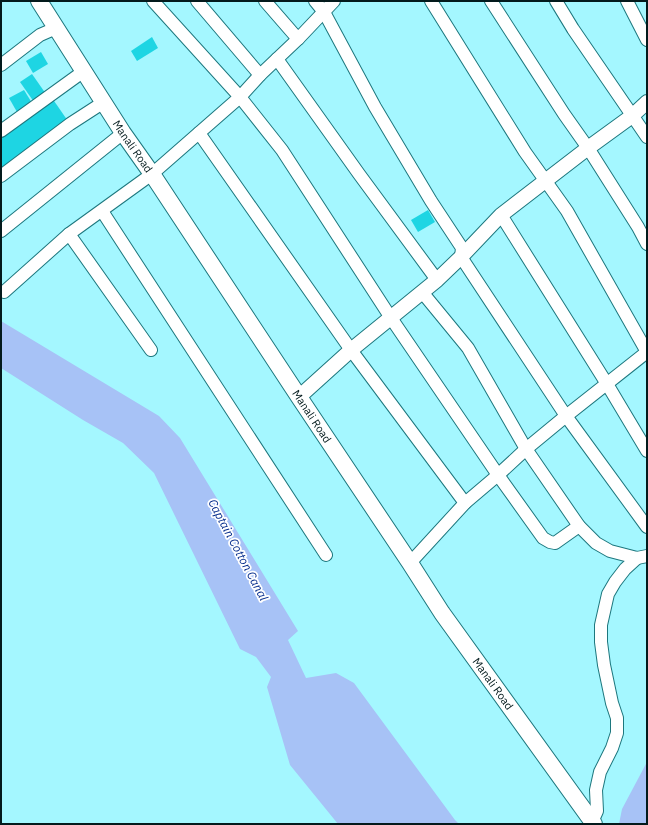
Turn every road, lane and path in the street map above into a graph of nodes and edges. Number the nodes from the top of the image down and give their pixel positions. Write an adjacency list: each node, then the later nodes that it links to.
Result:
1 (39, 1): 12 (main road, Manali Road)
2 (153, 1): 19 (street)
3 (197, 1): 18 (street)
4 (264, 1): 13 (street)
5 (315, 1): 11 (street)
6 (334, 1): 11 (street)
7 (431, 1): 30 (street)
8 (491, 1): 27 (street)
9 (556, 1): 22 (street)
10 (632, 3): 14 (street)
11 (324, 12): 13 (street); 36 (street)
12 (56, 28): 16 (street); 17 (main road, Manali Road)
13 (298, 39): 15 (street)
14 (647, 40)
15 (277, 59): 18 (street); 37 (street)
16 (1, 64)
17 (84, 71): 20 (main road, Manali Road); 23 (street)
18 (260, 75): 19 (street)
19 (240, 97): 25 (street); 40 (street)
20 (104, 102): 24 (main road, Manali Road); 29 (street)
21 (647, 102): 22 (street)
22 (632, 116): 26 (street); 27 (street)
23 (1, 131)
24 (123, 133): 28 (main road, Manali Road); 33 (street)
25 (199, 134): 28 (street); 42 (street)
26 (647, 137)
27 (588, 148): 30 (street); 35 (street)
28 (152, 174): 31 (street); 45 (main road, Manali Road)
29 (1, 176)
30 (546, 181): 32 (street); 43 (street)
31 (102, 210): 34 (street); 53 (street)
32 (502, 215): 36 (street); 44 (street)
33 (1, 231)
34 (69, 234): 38 (street); 41 (street)
35 (647, 244)
36 (461, 257): 37 (street); 46 (street)
37 (437, 280): 39 (street)
38 (4, 292)
39 (422, 292): 40 (street); 47 (street)
40 (391, 318): 42 (street); 49 (street)
41 (151, 350)
42 (351, 350): 45 (street); 50 (street)
43 (647, 352): 44 (street)
44 (607, 384): 46 (street); 48 (street)
45 (299, 398): 55 (main road, Manali Road)
46 (566, 416): 47 (street); 52 (street)
47 (526, 449): 49 (street); 51 (street)
48 (647, 451)
49 (498, 476): 50 (street); 51 (street)
50 (465, 503): 55 (street)
51 (579, 526): 54 (street)
52 (647, 527)
53 (326, 555)
54 (642, 557): 56 (street)
55 (410, 563): 56 (main road, Manali Road)
56 (593, 823)

